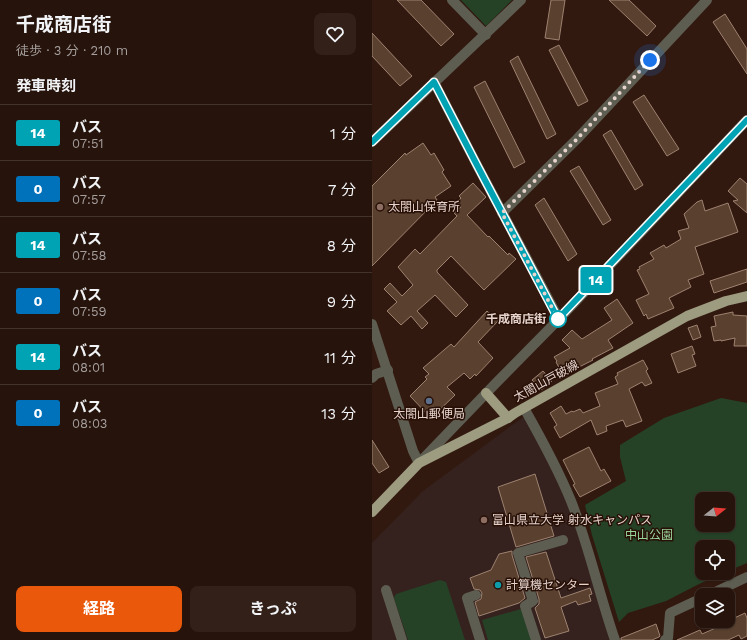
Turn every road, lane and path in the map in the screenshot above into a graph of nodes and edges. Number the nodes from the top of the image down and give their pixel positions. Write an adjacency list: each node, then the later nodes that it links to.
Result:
1 (452, 0): 4 (street)
2 (521, 0): 4 (street)
3 (707, 0): 8 (street)
4 (486, 35): 5 (street)
5 (434, 82): 7 (street); 8 (street)
6 (747, 120): 10 (street)
7 (372, 142)
8 (502, 213): 10 (street)
9 (747, 296): 15 (main road, 太閤山戸破線)
10 (558, 319): 14 (street)
11 (372, 324): 12 (street)
12 (388, 370): 13 (street); 17 (street)
13 (372, 378)
14 (486, 393): 16 (main road); 17 (street)
15 (524, 408): 16 (main road, 太閤山戸破線); 28 (street)
16 (508, 418): 17 (main road, 太閤山戸破線)
17 (419, 464): 18 (main road, 太閤山戸破線)
18 (372, 512)
19 (563, 540): 27 (street)
20 (747, 577): 21 (street)
21 (724, 588)
22 (386, 590): 25 (street)
23 (476, 595): 26 (street)
24 (695, 601): 29 (street)
25 (402, 640)
26 (480, 640)
27 (536, 640)
28 (615, 640)
29 (665, 640)

